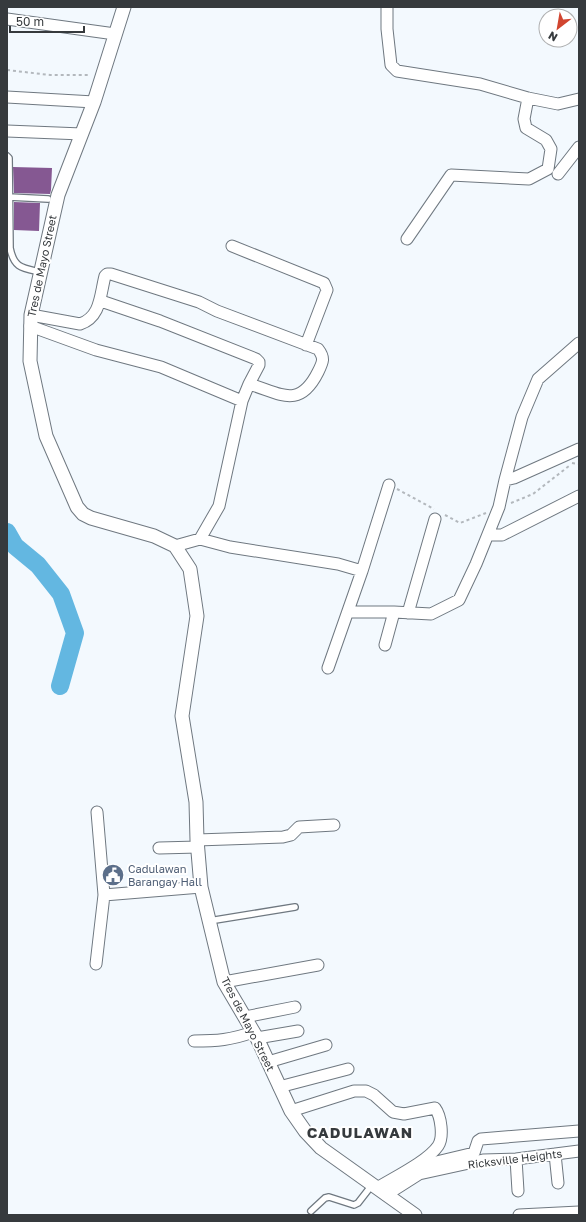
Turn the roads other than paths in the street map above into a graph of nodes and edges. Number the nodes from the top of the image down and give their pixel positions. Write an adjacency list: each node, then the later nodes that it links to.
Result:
1 (124, 7): 4 (street, Tres de Mayo Street)
2 (386, 7): 6 (street)
3 (7, 18): 4 (street)
4 (115, 34): 8 (street, Tres de Mayo Street)
5 (7, 97): 8 (street)
6 (528, 98): 7 (street); 16 (street)
7 (579, 98)
8 (94, 102): 10 (street, Tres de Mayo Street)
9 (7, 131): 10 (street)
10 (82, 134): 19 (street, Tres de Mayo Street)
11 (579, 147): 13 (street)
12 (7, 156): 14 (lane)
13 (558, 174)
14 (9, 197): 15 (lane); 18 (lane)
15 (48, 199)
16 (407, 239)
17 (232, 246): 23 (street)
18 (8, 248): 19 (lane)
19 (40, 272): 21 (street, Tres de Mayo Street)
20 (101, 301): 21 (street); 23 (street); 24 (street)
21 (30, 320): 25 (street); 33 (street, Tres de Mayo Street)
22 (579, 343): 27 (street)
23 (306, 345): 24 (street)
24 (249, 384): 25 (street)
25 (242, 401): 32 (street)
26 (579, 449): 27 (street)
27 (505, 480): 31 (street)
28 (389, 485): 34 (street)
29 (579, 496): 31 (street)
30 (436, 514): 37 (street)
31 (488, 535): 37 (street)
32 (200, 539): 33 (street); 34 (street)
33 (175, 546): 42 (street, Tres de Mayo Street)
34 (362, 570): 35 (street)
35 (348, 612): 36 (street); 39 (street)
36 (394, 612): 37 (street); 38 (street)
37 (408, 613)
38 (385, 645)
39 (328, 668)
40 (97, 812): 45 (street)
41 (334, 825): 42 (street)
42 (197, 844): 43 (street); 44 (street, Tres de Mayo Street)
43 (159, 848)
44 (202, 887): 45 (street); 47 (street, Tres de Mayo Street)
45 (104, 895): 48 (street)
46 (295, 907): 47 (lane)
47 (209, 921): 50 (street, Tres de Mayo Street)
48 (96, 964)
49 (318, 965): 50 (street)
50 (224, 982): 52 (street, Tres de Mayo Street)
51 (295, 1007): 52 (street)
52 (245, 1017): 54 (street, Tres de Mayo Street)
53 (298, 1031): 54 (street)
54 (255, 1035): 55 (street); 57 (street, Tres de Mayo Street)
55 (194, 1041)
56 (326, 1045): 57 (street)
57 (268, 1062): 59 (street, Tres de Mayo Street)
58 (348, 1069): 59 (street)
59 (279, 1087): 60 (street, Tres de Mayo Street)
60 (291, 1111): 66 (street, Tres de Mayo Street); 66 (street)
61 (579, 1131): 66 (street)
62 (579, 1151): 63 (street, Ricksville Heights)
63 (555, 1154): 64 (street, Ricksville Heights); 65 (street)
64 (516, 1159): 66 (street, Ricksville Heights); 67 (street)
65 (558, 1183)
66 (379, 1190): 68 (lane); 70 (street, Tres de Mayo Street)
67 (518, 1191)
68 (311, 1211)
69 (579, 1212): 71 (street)
70 (415, 1215)
71 (519, 1215)

